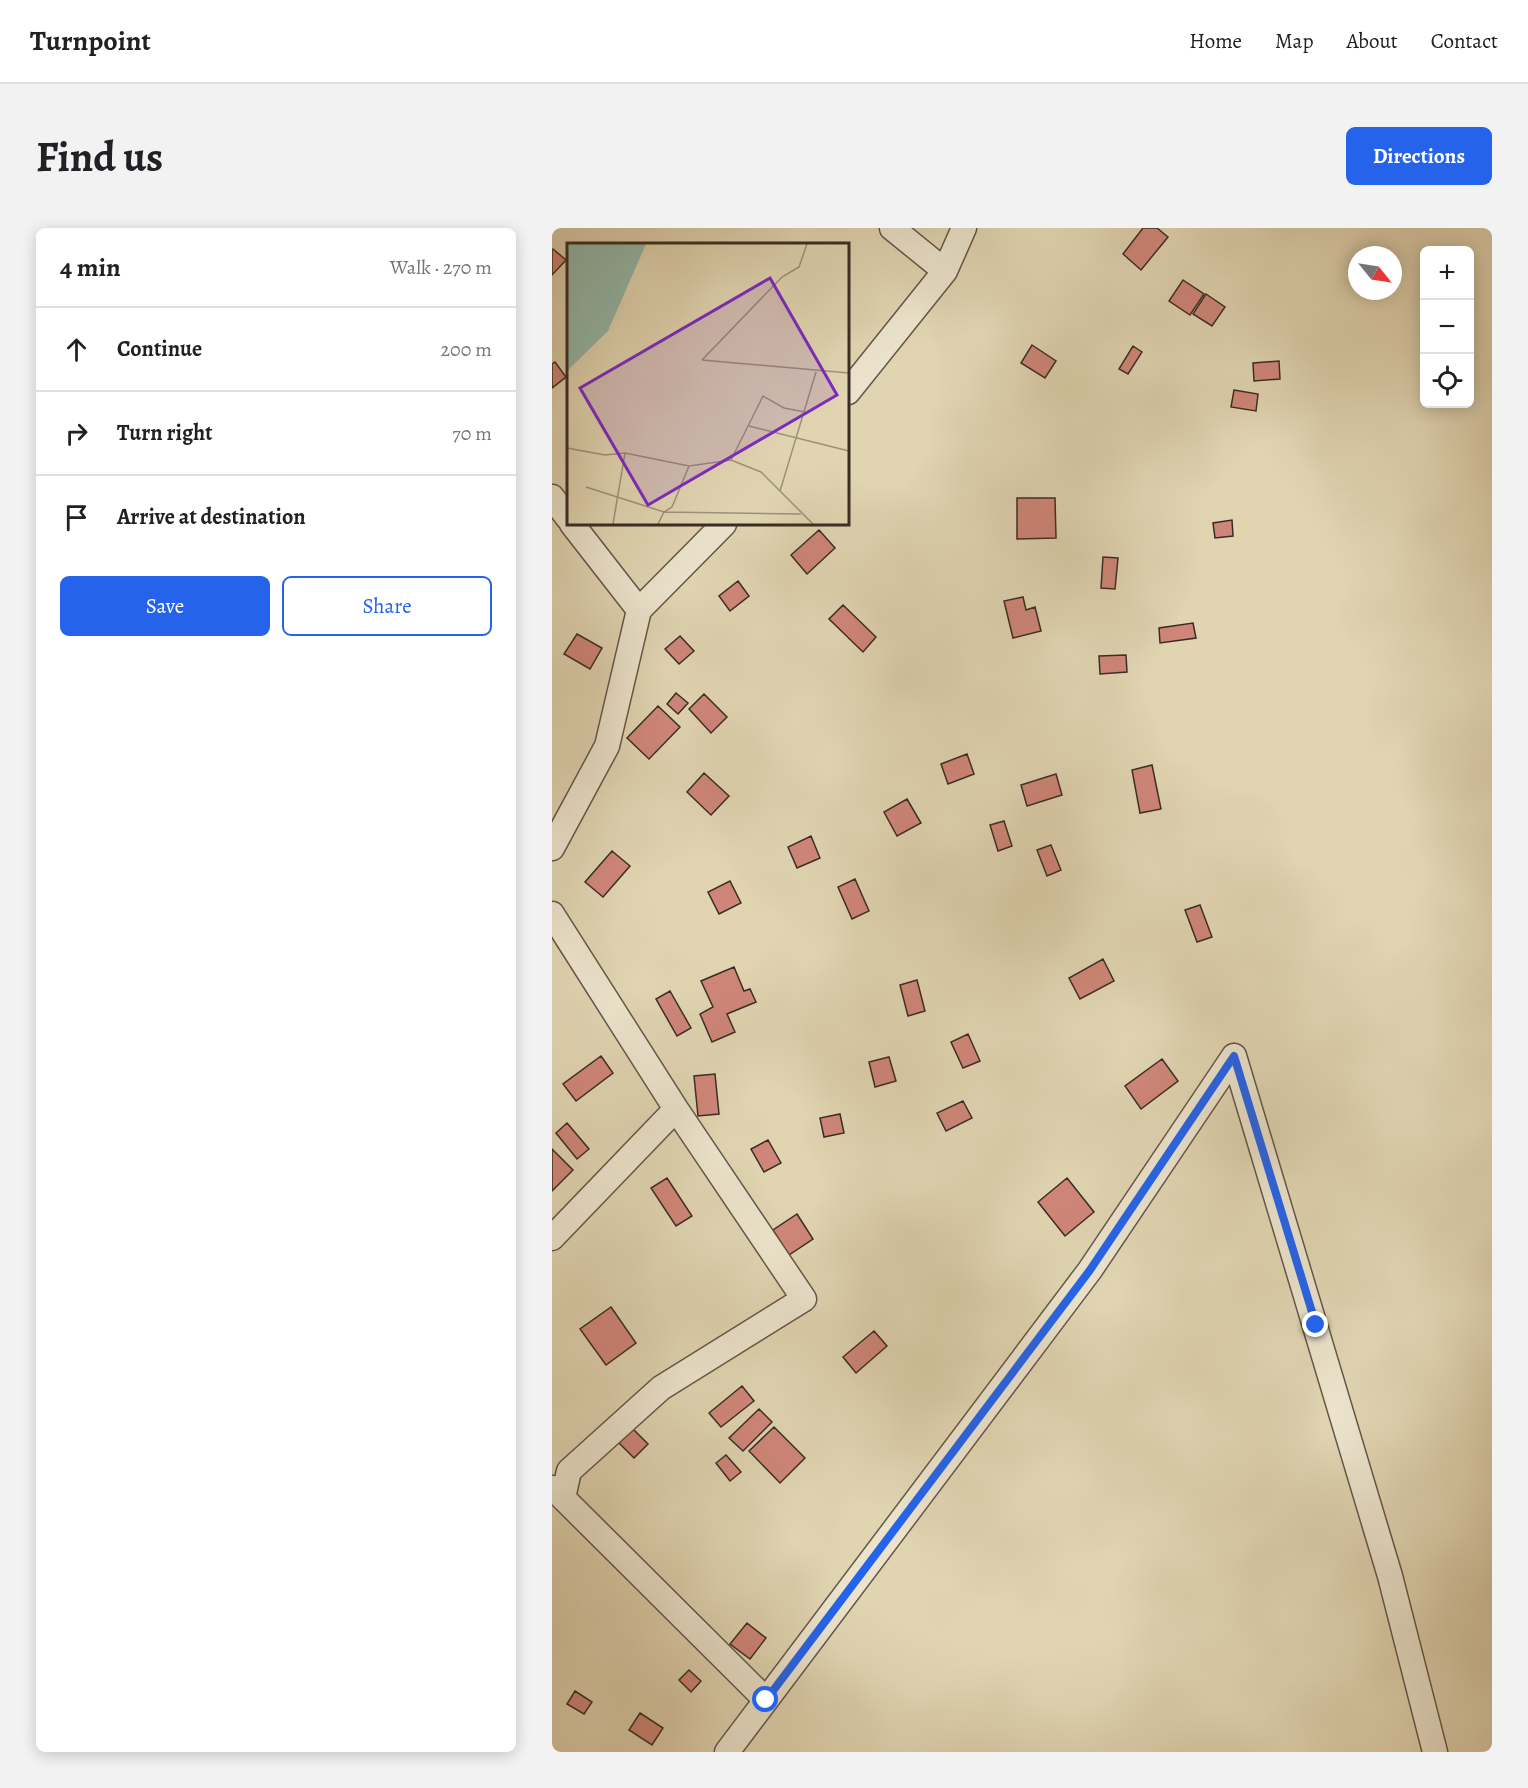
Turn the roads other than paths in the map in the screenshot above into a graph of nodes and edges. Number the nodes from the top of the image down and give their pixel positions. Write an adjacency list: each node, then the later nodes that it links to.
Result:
1 (892, 228): 3 (street)
2 (964, 228): 3 (street)
3 (945, 271): 4 (street)
4 (849, 391)
5 (552, 497): 6 (street)
6 (567, 517)
7 (573, 525): 9 (street)
8 (723, 525): 9 (street)
9 (639, 610): 10 (street)
10 (552, 848)
11 (552, 914): 12 (street)
12 (676, 1109): 13 (street); 14 (street)
13 (552, 1238)
14 (557, 1493): 15 (street)
15 (766, 1700): 16 (street); 17 (street)
16 (727, 1752)
17 (1435, 1752)

